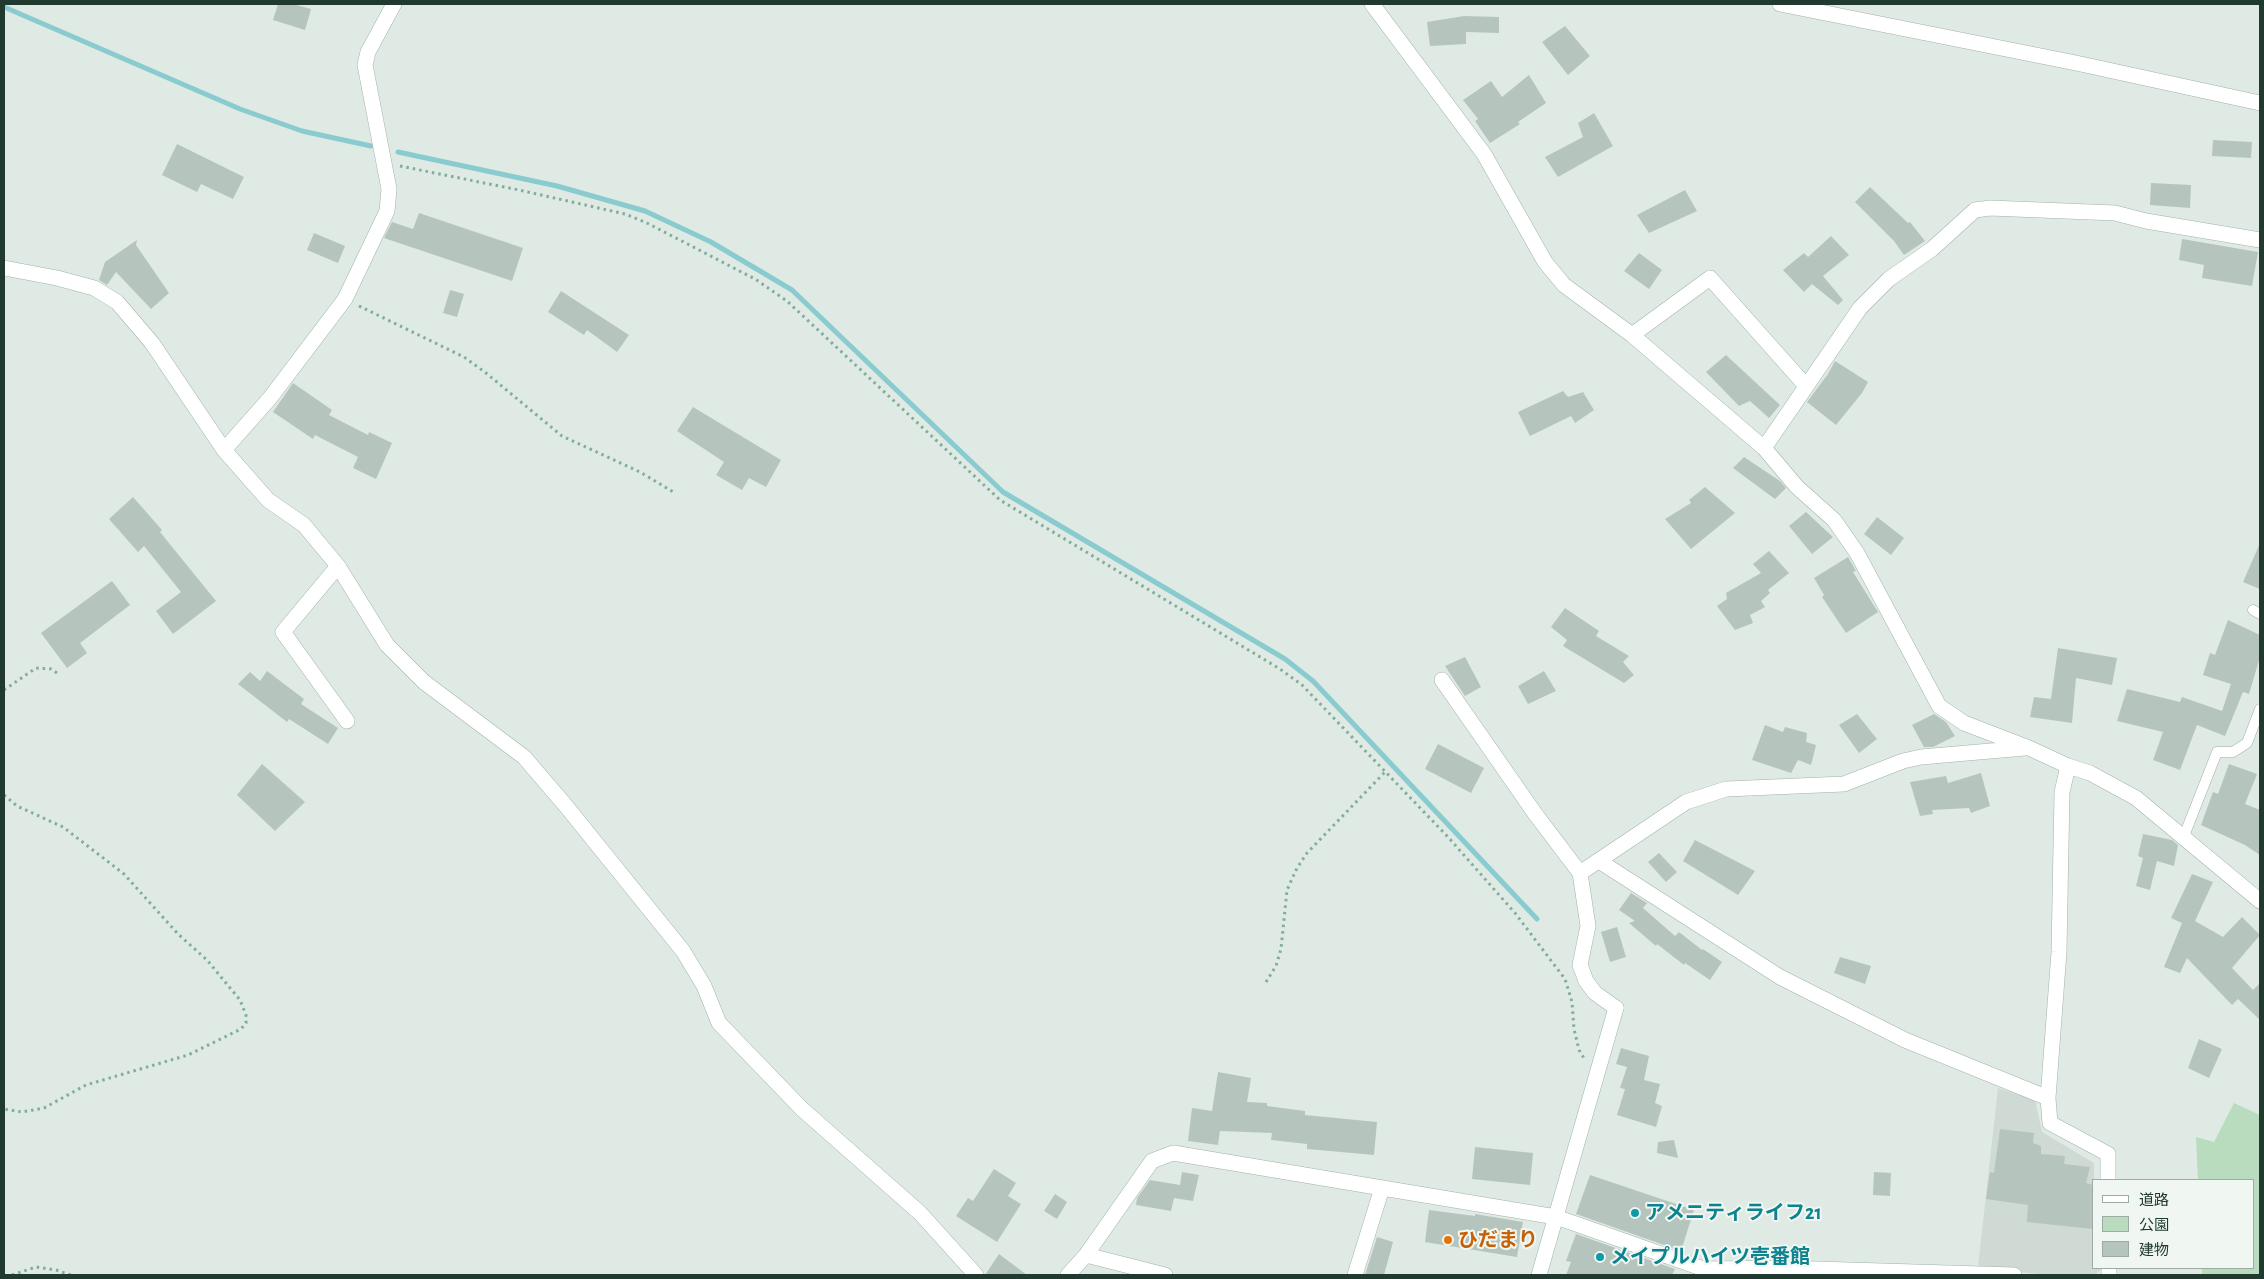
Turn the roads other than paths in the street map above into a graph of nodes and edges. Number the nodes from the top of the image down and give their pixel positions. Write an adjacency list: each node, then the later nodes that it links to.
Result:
1 (394, 4): 10 (street)
2 (1372, 4): 7 (street)
3 (1780, 4): 4 (street)
4 (2260, 103)
5 (2260, 240): 8 (street)
6 (4, 268): 10 (street)
7 (1632, 335): 8 (street); 9 (street)
8 (1806, 386): 9 (street)
9 (1764, 448): 15 (street)
10 (224, 450): 11 (street)
11 (338, 566): 14 (street); 27 (street)
12 (1442, 680): 19 (street)
13 (2260, 709): 17 (lane)
14 (347, 721)
15 (2029, 748): 16 (street); 18 (street)
16 (2068, 766): 17 (street); 21 (street)
17 (2184, 836): 20 (street)
18 (1599, 861): 19 (street); 21 (street)
19 (1580, 873): 24 (street)
20 (2260, 900)
21 (2048, 1098): 22 (street)
22 (2108, 1179)
23 (1382, 1188): 24 (street); 25 (street); 30 (street)
24 (1556, 1217): 26 (street); 31 (street)
25 (1086, 1255): 28 (street); 29 (street)
26 (1705, 1272): 32 (street)
27 (976, 1275)
28 (1068, 1275)
29 (1165, 1275)
30 (1354, 1275)
31 (1539, 1275)
32 (2014, 1275)

